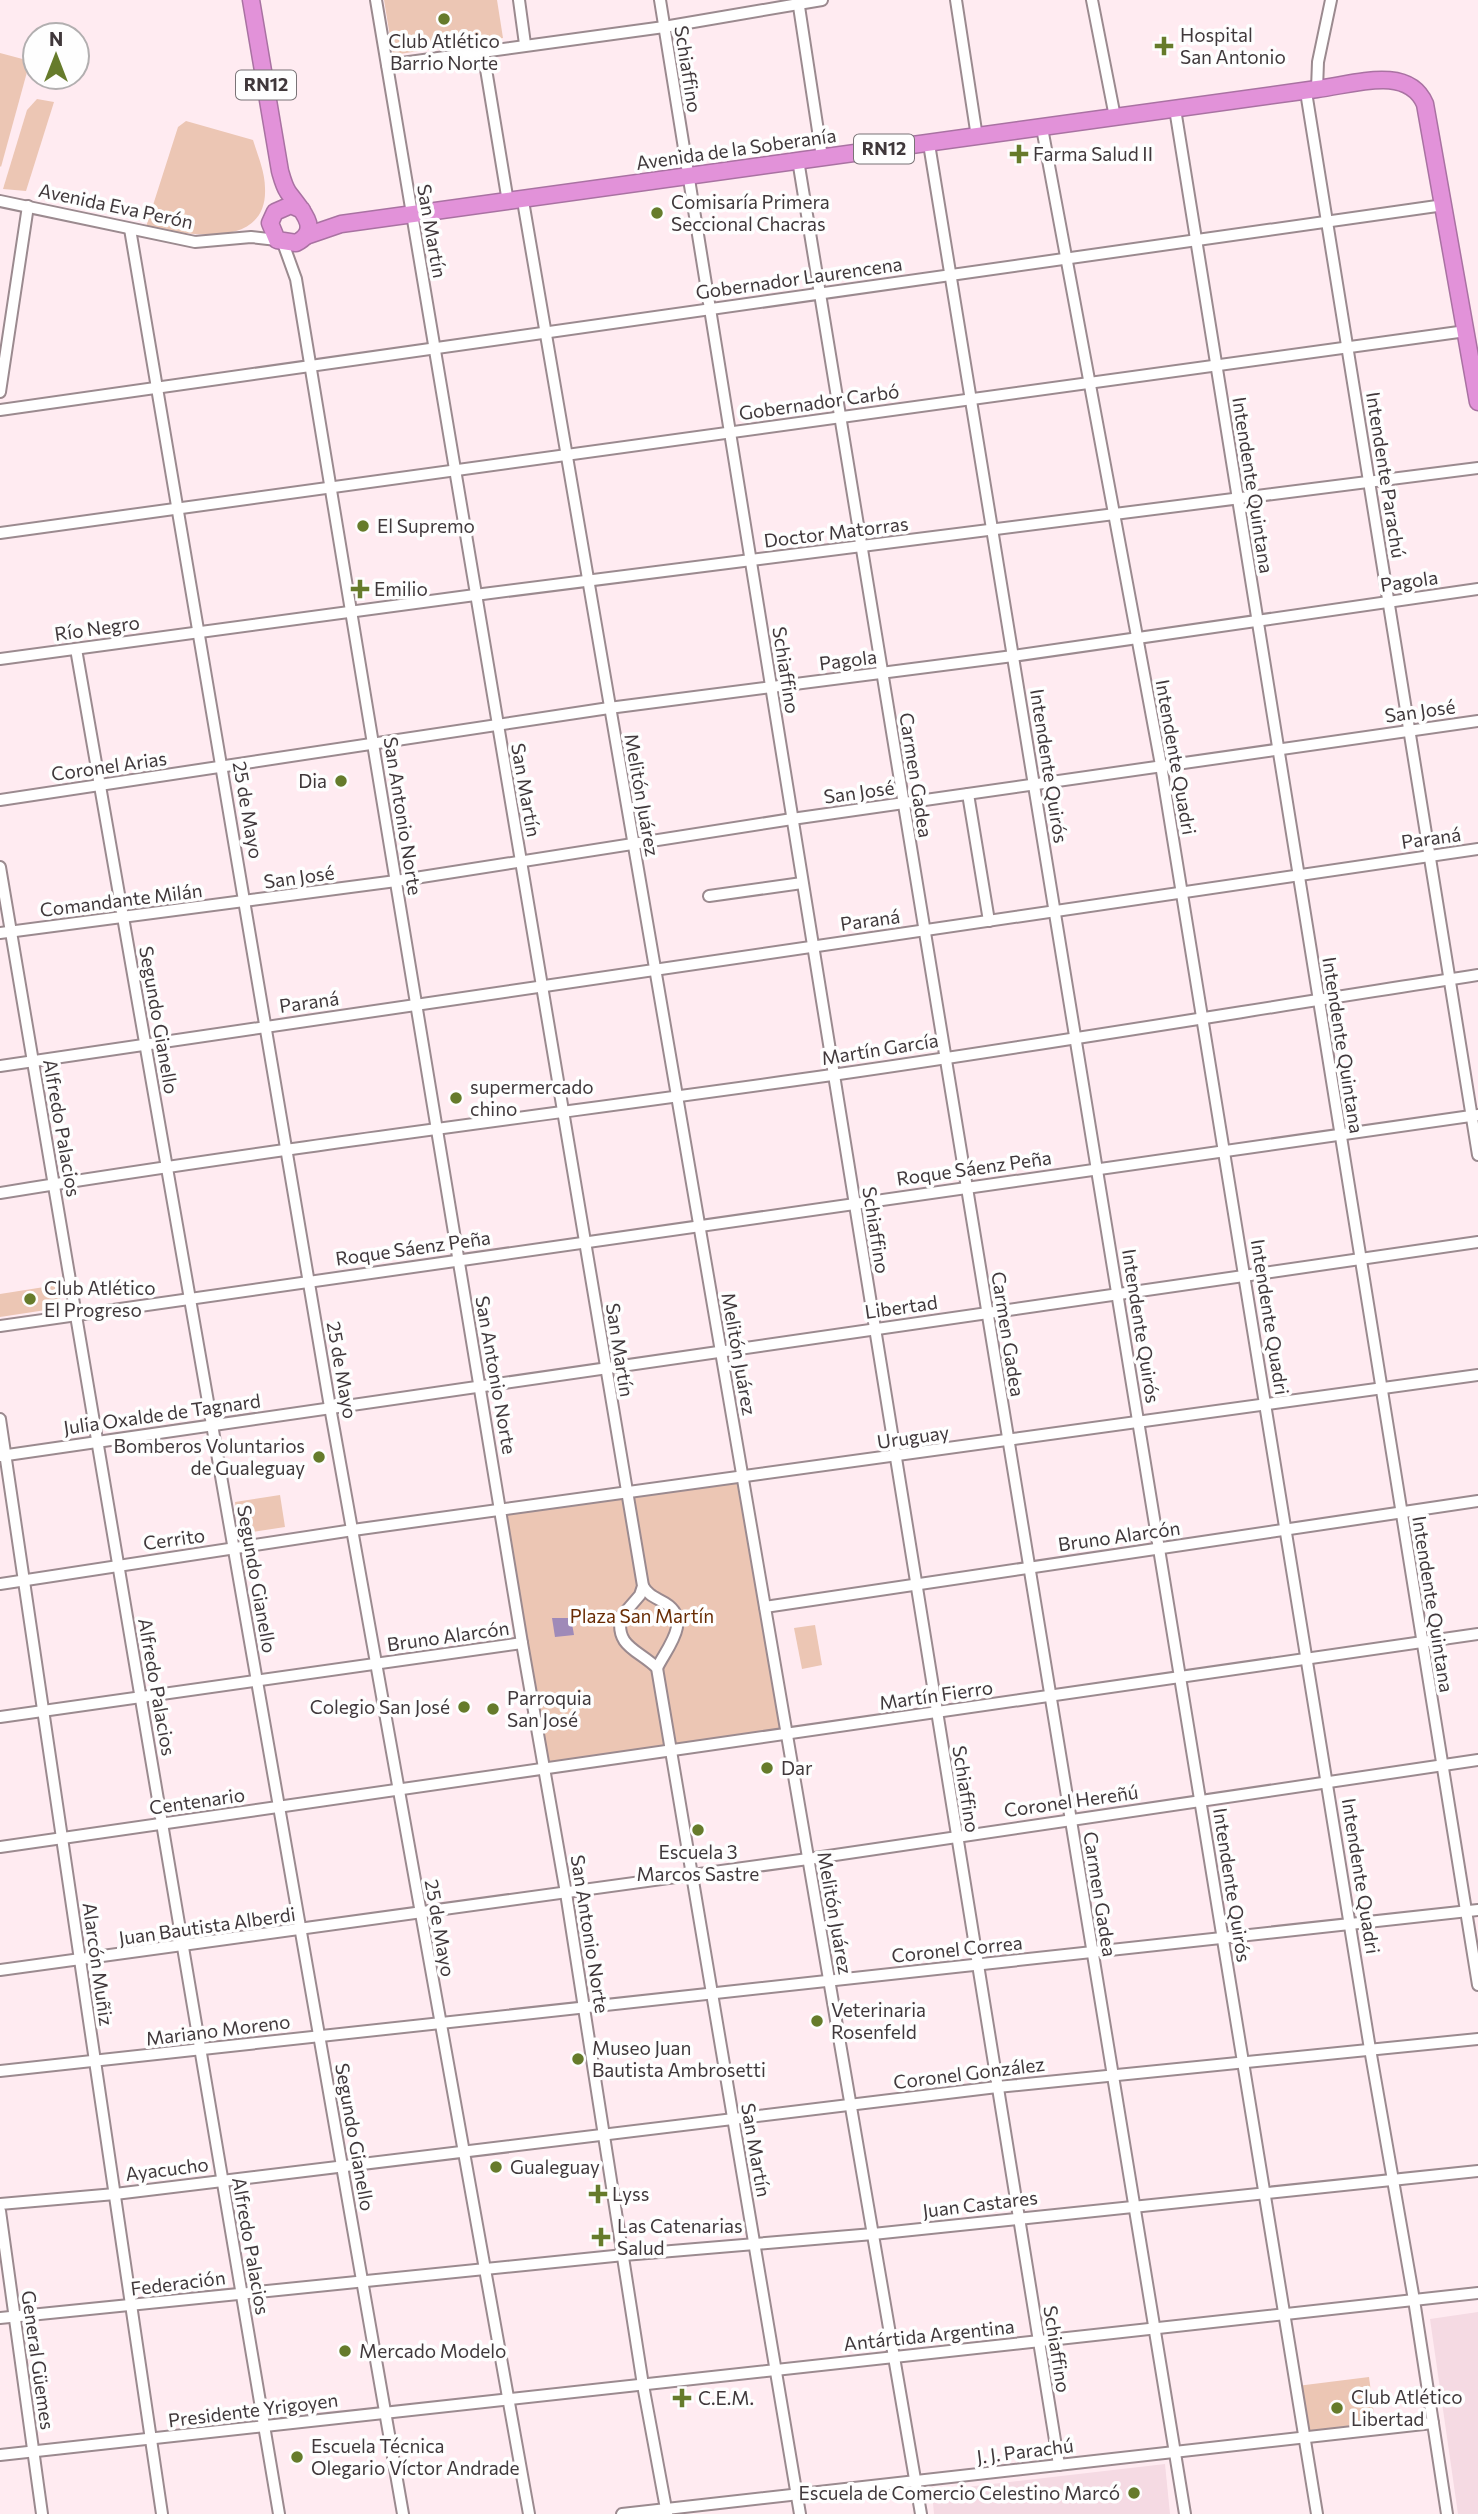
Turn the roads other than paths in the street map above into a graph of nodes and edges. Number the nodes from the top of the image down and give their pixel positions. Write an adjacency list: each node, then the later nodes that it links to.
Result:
1 (251, 0): 22 (highway, RN12)
2 (376, 0): 13 (street, San Martín)
3 (519, 0): 11 (street)
4 (660, 0): 10 (street, Schiaffino)
5 (822, 0): 9 (street)
6 (956, 0): 18 (street)
7 (1092, 0): 16 (street)
8 (1331, 0): 14 (street, Intendente Parachú)
9 (799, 2): 10 (street); 20 (street)
10 (664, 27): 11 (street); 23 (street, Schiaffino)
11 (525, 44): 12 (street)
12 (483, 51): 13 (street); 25 (street, Melitón Juárez)
13 (387, 65): 30 (street, San Martín)
14 (1311, 90): 15 (highway, Avenida de la Soberanía / RN12); 26 (highway, Avenida de la Soberanía / RN12); 31 (street, Intendente Parachú)
15 (1175, 109): 16 (highway, Avenida de la Soberanía / RN12); 35 (street, Intendente Quintana)
16 (1115, 117): 17 (highway, Avenida de la Soberanía / RN12)
17 (1042, 128): 18 (highway, Avenida de la Soberanía / RN12); 38 (street, Intendente Quadri)
18 (977, 137): 19 (highway, Avenida de la Soberanía / RN12)
19 (929, 144): 20 (highway, Avenida de la Soberanía / RN12); 39 (street, Intendente Quirós)
20 (822, 157): 21 (highway, Avenida de la Soberanía / RN12)
21 (798, 160): 23 (highway, Avenida de la Soberanía / RN12); 40 (street, Carmen Gadea)
22 (280, 171): 28 (highway, RN12); 29 (highway, RN12)
23 (688, 177): 25 (highway, Avenida de la Soberanía / RN12); 41 (street, Schiaffino)
24 (0, 201): 27 (street, Avenida Eva Perón)
25 (515, 202): 30 (highway, Avenida de la Soberanía / RN12); 42 (street, Melitón Juárez)
26 (1444, 205): 31 (street, Gobernador Laurencena); 43 (highway, RN12)
27 (29, 206): 33 (street, Avenida Eva Perón); 50 (street)
28 (304, 212): 29 (highway, RN12); 32 (highway, Avenida de la Soberanía / RN12); 34 (highway)
29 (273, 214): 36 (street, Avenida Eva Perón / RN12); 37 (highway, RN12)
30 (411, 215): 32 (highway, Avenida de la Soberanía / RN12); 44 (street, San Martín)
31 (1326, 220): 35 (street, Gobernador Laurencena); 45 (street, Intendente Parachú)
32 (341, 224): 34 (highway, Avenida de la Soberanía / RN12)
33 (130, 229): 36 (street, Avenida Eva Perón); 49 (street, 25 de Mayo)
34 (306, 236): 37 (highway, RN12)
35 (1196, 239): 38 (street, Gobernador Laurencena); 47 (street, Intendente Quintana)
36 (225, 240): 37 (street, Avenida Eva Perón / RN12)
37 (280, 242): 46 (street, San Antonio Norte)
38 (1066, 257): 39 (street, Gobernador Laurencena); 48 (street, Intendente Quadri)
39 (951, 274): 40 (street, Gobernador Laurencena); 51 (street, Intendente Quirós)
40 (819, 292): 41 (street, Gobernador Laurencena); 54 (street, Carmen Gadea)
41 (709, 308): 42 (street, Gobernador Laurencena); 55 (street, Schiaffino)
42 (545, 331): 44 (street, Gobernador Laurencena); 56 (street, Melitón Juárez)
43 (1466, 331): 45 (street, Gobernador Carbó); 52 (highway, RN12)
44 (433, 346): 46 (street, Gobernador Laurencena); 58 (street, San Martín)
45 (1347, 347): 47 (street, Gobernador Carbó); 59 (street, Intendente Parachú)
46 (310, 365): 49 (street, Gobernador Laurencena); 60 (street, San Antonio Norte)
47 (1216, 365): 48 (street, Gobernador Carbó); 61 (street, Intendente Quintana)
48 (1090, 382): 51 (street, Gobernador Carbó); 63 (street, Intendente Quadri)
49 (158, 388): 53 (street, Gobernador Laurencena); 62 (street, 25 de Mayo)
50 (0, 392)
51 (971, 399): 54 (street, Gobernador Carbó); 64 (street, Intendente Quirós)
52 (1478, 402)
53 (0, 410)
54 (840, 417): 55 (street, Gobernador Carbó); 66 (street, Carmen Gadea)
55 (729, 432): 56 (street, Gobernador Carbó); 67 (street, Schiaffino)
56 (567, 456): 58 (street, Gobernador Carbó); 68 (street, Melitón Juárez)
57 (1478, 468): 59 (street, Doctor Matorras)
58 (454, 470): 60 (street, Gobernador Carbó); 70 (street, San Martín)
59 (1369, 482): 61 (street, Doctor Matorras); 71 (street, Intendente Parachú)
60 (330, 487): 62 (street, Gobernador Carbó); 72 (street, San Antonio Norte)
61 (1237, 499): 63 (street, Doctor Matorras); 73 (street, Intendente Quintana)
62 (176, 509): 65 (street, Gobernador Carbó); 74 (street, 25 de Mayo)
63 (1114, 514): 64 (street, Doctor Matorras); 75 (street, Intendente Quadri)
64 (993, 530): 66 (street, Doctor Matorras); 77 (street, Intendente Quirós)
65 (0, 533)
66 (861, 547): 67 (street, Doctor Matorras); 79 (street, Carmen Gadea)
67 (750, 560): 68 (street, Doctor Matorras); 80 (street, Schiaffino)
68 (588, 582): 70 (street, Doctor Matorras); 81 (street, Melitón Juárez)
69 (1478, 589): 71 (street, Pagola)
70 (475, 595): 72 (street, Doctor Matorras); 83 (street, San Martín)
71 (1388, 602): 73 (street, Pagola); 84 (street, Intendente Parachú)
72 (351, 612): 74 (street, Doctor Matorras); 85 (street, San Antonio Norte)
73 (1257, 621): 75 (street, Pagola); 86 (street, Intendente Quintana)
74 (199, 631): 76 (street, Río Negro); 88 (street, 25 de Mayo)
75 (1137, 638): 77 (street, Pagola); 87 (street, Intendente Quadri)
76 (76, 649): 78 (street, Río Negro); 89 (street, Segundo Gianello)
77 (1013, 656): 79 (street, Pagola); 90 (street, Intendente Quirós)
78 (0, 659)
79 (882, 674): 80 (street, Pagola); 93 (street, Carmen Gadea)
80 (771, 688): 81 (street, Pagola); 94 (street, Schiaffino)
81 (609, 708): 83 (street, Pagola); 95 (street, Melitón Juárez)
82 (1478, 721): 84 (street, San José)
83 (497, 726): 85 (street, Pagola); 98 (street, San Martín)
84 (1409, 731): 86 (street, San José); 97 (street, Intendente Parachú)
85 (373, 745): 88 (street, Pagola); 101 (street, San Antonio Norte)
86 (1278, 750): 87 (street, San José); 100 (street, Intendente Quintana)
87 (1161, 765): 90 (street, San José); 103 (street, Intendente Quadri)
88 (223, 767): 89 (street, Coronel Arias); 105 (street, 25 de Mayo)
89 (100, 785): 92 (street, Coronel Arias); 107 (street, Segundo Gianello)
90 (1034, 785): 91 (street, San José); 106 (street, Intendente Quirós)
91 (968, 794): 93 (street, San José); 108 (street)
92 (0, 800)
93 (903, 803): 94 (street, San José); 109 (street, Carmen Gadea)
94 (792, 819): 95 (street, San José); 102 (street, Schiaffino)
95 (634, 846): 98 (street, San José); 112 (street, Melitón Juárez)
96 (1478, 849): 97 (street, Paraná)
97 (1430, 856): 100 (street, Paraná); 114 (street, Intendente Parachú)
98 (520, 862): 101 (street, San José); 115 (street, San Martín)
99 (0, 867): 110 (street, Alfredo Palacios)
100 (1298, 876): 103 (street, Paraná); 116 (street, Intendente Quintana)
101 (396, 881): 105 (street, San José); 117 (street, San Antonio Norte)
102 (802, 883): 104 (street); 111 (street, Schiaffino)
103 (1182, 892): 106 (street, Paraná); 118 (street, Intendente Quadri)
104 (709, 896)
105 (246, 902): 107 (street, Comandante Milán); 119 (street, 25 de Mayo)
106 (1055, 911): 108 (street, Paraná); 120 (street, Intendente Quirós)
107 (123, 917): 110 (street, Comandante Milán); 121 (street, Segundo Gianello)
108 (989, 921): 109 (street, Paraná)
109 (924, 930): 111 (street, Paraná); 122 (street, Carmen Gadea)
110 (6, 932): 123 (street, Alfredo Palacios)
111 (812, 946): 112 (street, Paraná); 125 (street, Schiaffino)
112 (655, 970): 115 (street, Paraná); 126 (street, Melitón Juárez)
113 (1478, 975): 114 (street, Martín García)
114 (1450, 979): 116 (street, Martín García); 128 (street, Intendente Parachú)
115 (541, 986): 117 (street, Paraná); 127 (street, San Martín)
116 (1318, 1000): 118 (street, Martín García); 130 (street, Intendente Quintana)
117 (416, 1004): 119 (street, Paraná); 129 (street, San Antonio Norte)
118 (1202, 1017): 120 (street, Martín García); 131 (street, Intendente Quadri)
119 (267, 1026): 121 (street, Paraná); 132 (street, 25 de Mayo)
120 (1076, 1037): 122 (street, Martín García); 134 (street, Intendente Quirós)
121 (145, 1044): 123 (street, Paraná); 135 (street, Segundo Gianello)
122 (945, 1057): 125 (street, Martín García); 137 (street, Carmen Gadea)
123 (33, 1060): 124 (street, Paraná); 136 (street, Alfredo Palacios)
124 (0, 1066)
125 (833, 1074): 126 (street, Martín García); 139 (street, Schiaffino)
126 (677, 1095): 127 (street, Martín García); 140 (street, Melitón Juárez)
127 (562, 1110): 129 (street, Martín García); 141 (street, San Martín)
128 (1475, 1115): 130 (street, Roque Sáenz Peña); 133 (street, Intendente Parachú)
129 (438, 1131): 132 (street, Martín García); 144 (street, San Antonio Norte)
130 (1340, 1134): 131 (street, Roque Sáenz Peña); 143 (street, Intendente Quintana)
131 (1224, 1150): 134 (street, Roque Sáenz Peña); 145 (street, Intendente Quadri)
132 (286, 1152): 135 (street, Martín García); 146 (street, 25 de Mayo)
133 (1478, 1155)
134 (1097, 1168): 137 (street, Roque Sáenz Peña); 147 (street, Intendente Quirós)
135 (167, 1169): 136 (street, Martín García); 148 (street, Segundo Gianello)
136 (54, 1184): 138 (street, Martín García); 150 (street, Alfredo Palacios)
137 (966, 1186): 139 (street, Roque Sáenz Peña); 149 (street, Carmen Gadea)
138 (0, 1193)
139 (854, 1202): 140 (street, Roque Sáenz Peña); 152 (street, Schiaffino)
140 (699, 1224): 141 (street, Roque Sáenz Peña); 153 (street, Melitón Juárez)
141 (585, 1241): 144 (street, Roque Sáenz Peña); 154 (street, San Martín)
142 (1478, 1242): 143 (street, Libertad)
143 (1360, 1259): 145 (street, Libertad); 157 (street, Intendente Quintana)
144 (458, 1260): 146 (street, Roque Sáenz Peña); 156 (street, San Antonio Norte)
145 (1245, 1276): 147 (street, Libertad); 158 (street, Intendente Quadri)
146 (309, 1280): 148 (street, Roque Sáenz Peña); 159 (street, 25 de Mayo)
147 (1118, 1294): 149 (street, Libertad); 161 (street, Intendente Quirós)
148 (191, 1299): 150 (street, Roque Sáenz Peña); 162 (street, Segundo Gianello)
149 (987, 1312): 152 (street, Libertad); 164 (street, Carmen Gadea)
150 (77, 1316): 151 (street, Roque Sáenz Peña); 163 (street, Alfredo Palacios)
151 (0, 1326)
152 (874, 1328): 153 (street, Libertad); 166 (street, Schiaffino)
153 (721, 1352): 154 (street, Libertad); 167 (street, Melitón Juárez)
154 (604, 1369): 156 (street, Libertad); 168 (street, San Martín)
155 (1478, 1375): 157 (street, Uruguay)
156 (479, 1387): 159 (street, Libertad); 170 (street, San Antonio Norte)
157 (1381, 1389): 158 (street, Uruguay); 171 (street, Intendente Quintana)
158 (1267, 1405): 161 (street, Uruguay); 173 (street, Intendente Quadri)
159 (330, 1408): 162 (street, Julia Oxalde de Tagnard); 172 (street, 25 de Mayo)
160 (0, 1419): 165 (street, Alarcón Muñiz)
161 (1139, 1423): 164 (street, Uruguay); 174 (street, Intendente Quirós)
162 (212, 1424): 163 (street, Julia Oxalde de Tagnard); 175 (street, Segundo Gianello)
163 (97, 1440): 165 (street, Julia Oxalde de Tagnard); 176 (street, Alfredo Palacios)
164 (1008, 1442): 166 (street, Uruguay); 177 (street, Carmen Gadea)
165 (3, 1456): 178 (street, Alarcón Muñiz)
166 (895, 1458): 167 (street, Uruguay); 179 (street, Schiaffino)
167 (743, 1477): 168 (street, Uruguay); 182 (street, Melitón Juárez)
168 (627, 1492): 170 (street, Uruguay); 181 (street, San Martín)
169 (1478, 1500): 171 (street, Bruno Alarcón)
170 (502, 1509): 172 (street, Uruguay); 185 (street, San Antonio Norte)
171 (1400, 1512): 173 (street, Bruno Alarcón); 184 (street, Intendente Quintana)
172 (353, 1530): 175 (street, Cerrito); 187 (street, 25 de Mayo)
173 (1287, 1530): 174 (street, Bruno Alarcón); 186 (street, Intendente Quadri)
174 (1159, 1547): 177 (street, Bruno Alarcón); 189 (street, Intendente Quirós)
175 (234, 1548): 176 (street, Cerrito); 190 (street, Segundo Gianello)
176 (118, 1565): 178 (street, Cerrito); 192 (street, Alfredo Palacios)
177 (1029, 1566): 179 (street, Bruno Alarcón); 191 (street, Carmen Gadea)
178 (24, 1581): 180 (street, Cerrito); 194 (street, Alarcón Muñiz)
179 (915, 1583): 182 (street, Bruno Alarcón); 193 (street, Schiaffino)
180 (0, 1584)
181 (643, 1586): 188 (street); 188 (street)
182 (765, 1607): 196 (street, Melitón Juárez)
183 (1478, 1634): 184 (street, Martín Fierro)
184 (1421, 1642): 186 (street, Martín Fierro); 199 (street, Intendente Quintana)
185 (522, 1643): 187 (street, Bruno Alarcón); 200 (street, San Antonio Norte)
186 (1308, 1659): 189 (street, Martín Fierro); 201 (street, Intendente Quadri)
187 (379, 1664): 190 (street, Bruno Alarcón); 202 (street, 25 de Mayo)
188 (657, 1668): 197 (street, San Martín)
189 (1180, 1677): 191 (street, Martín Fierro); 203 (street, Intendente Quirós)
190 (257, 1682): 192 (street, Bruno Alarcón); 204 (street, Segundo Gianello)
191 (1050, 1696): 193 (street, Martín Fierro); 205 (street, Carmen Gadea)
192 (141, 1698): 194 (street, Bruno Alarcón); 206 (street, Alfredo Palacios)
193 (936, 1712): 196 (street, Martín Fierro); 207 (street, Schiaffino)
194 (43, 1713): 195 (street, Bruno Alarcón); 208 (street, Alarcón Muñiz)
195 (0, 1717)
196 (787, 1734): 197 (street, Martín Fierro); 210 (street, Melitón Juárez)
197 (671, 1750): 200 (street, Martín Fierro); 211 (street, San Martín)
198 (1478, 1760): 199 (street, Coronel Hereñú)
199 (1441, 1765): 201 (street, Coronel Hereñú); 214 (street, Intendente Quintana)
200 (543, 1769): 202 (street, Martín Fierro); 212 (street, San Antonio Norte)
201 (1328, 1782): 203 (street, Coronel Hereñú); 216 (street, Intendente Quadri)
202 (399, 1790): 204 (street, Centenario); 215 (street, 25 de Mayo)
203 (1201, 1800): 205 (street, Coronel Hereñú); 218 (street, Intendente Quirós)
204 (279, 1807): 206 (street, Centenario); 217 (street, Segundo Gianello)
205 (1070, 1819): 207 (street, Coronel Hereñú); 220 (street, Carmen Gadea)
206 (162, 1824): 208 (street, Centenario); 219 (street, Alfredo Palacios)
207 (956, 1836): 210 (street, Coronel Hereñú); 222 (street, Schiaffino)
208 (62, 1840): 209 (street, Centenario); 221 (street, Alarcón Muñiz)
209 (0, 1847)
210 (808, 1859): 211 (street, Coronel Hereñú); 224 (street, Melitón Juárez)
211 (691, 1872): 212 (street, Coronel Hereñú); 226 (street, San Martín)
212 (566, 1892): 215 (street, Coronel Hereñú); 227 (street, San Antonio Norte)
213 (1478, 1910): 214 (street, Coronel Correa)
214 (1465, 1912): 216 (street, Coronel Correa); 225 (street, Intendente Quintana)
215 (419, 1913): 217 (street, Juan Bautista Alberdi); 228 (street, 25 de Mayo)
216 (1351, 1924): 218 (street, Coronel Correa); 232 (street, Intendente Quadri)
217 (301, 1930): 219 (street, Juan Bautista Alberdi); 229 (street, Segundo Gianello)
218 (1223, 1937): 220 (street, Coronel Correa); 234 (street, Intendente Quirós)
219 (183, 1946): 221 (street, Juan Bautista Alberdi); 231 (street, Alfredo Palacios)
220 (1092, 1952): 222 (street, Coronel Correa); 236 (street, Carmen Gadea)
221 (80, 1962): 223 (street, Juan Bautista Alberdi); 233 (street, Alarcón Muñiz)
222 (977, 1964): 224 (street, Coronel Correa); 237 (street, Schiaffino)
223 (0, 1970)
224 (829, 1980): 226 (street, Coronel Correa); 238 (street, Melitón Juárez)
225 (1478, 1985)
226 (712, 1992): 227 (street, Coronel Correa); 239 (street, San Martín)
227 (583, 2006): 228 (street, Coronel Correa); 240 (street, San Antonio Norte)
228 (440, 2022): 229 (street, Mariano Moreno); 241 (street, 25 de Mayo)
229 (319, 2036): 231 (street, Mariano Moreno); 242 (street, Segundo Gianello)
230 (1478, 2039): 232 (street, Coronel González)
231 (200, 2049): 233 (street, Mariano Moreno); 245 (street, Alfredo Palacios)
232 (1370, 2049): 234 (street, Coronel González); 244 (street, Intendente Quadri)
233 (95, 2062): 235 (street, Mariano Moreno); 247 (street, Alarcón Muñiz)
234 (1243, 2063): 236 (street, Coronel González); 246 (street, Intendente Quirós)
235 (0, 2071)
236 (1112, 2075): 237 (street, Coronel González); 249 (street, Carmen Gadea)
237 (997, 2087): 238 (street, Coronel González); 251 (street, Schiaffino)
238 (851, 2105): 239 (street, Coronel González); 252 (street, Melitón Juárez)
239 (733, 2119): 240 (street, Coronel González); 253 (street, San Martín)
240 (604, 2134): 241 (street, Coronel González); 254 (street, San Antonio Norte)
241 (464, 2151): 242 (street, Ayacucho); 255 (street, 25 de Mayo)
242 (342, 2166): 245 (street, Ayacucho); 256 (street, Segundo Gianello)
243 (1478, 2171): 244 (street, Juan Castares)
244 (1394, 2178): 246 (street, Juan Castares); 259 (street, Intendente Quadri)
245 (222, 2180): 247 (street, Ayacucho); 257 (street, Alfredo Palacios)
246 (1265, 2192): 249 (street, Juan Castares); 261 (street, Intendente Quirós)
247 (115, 2194): 248 (street, Ayacucho); 260 (street, Alarcón Muñiz)
248 (0, 2204)
249 (1134, 2205): 251 (street, Juan Castares); 264 (street, Carmen Gadea)
250 (0, 2211): 262 (street, General Güemes)
251 (1018, 2217): 252 (street, Juan Castares); 265 (street, Schiaffino)
252 (873, 2234): 253 (street, Juan Castares); 266 (street, Melitón Juárez)
253 (754, 2243): 254 (street, Juan Castares); 267 (street, San Martín)
254 (624, 2255): 255 (street, Juan Castares); 268 (street, San Antonio Norte)
255 (485, 2268): 256 (street, Federación); 269 (street, 25 de Mayo)
256 (362, 2280): 257 (street, Federación); 270 (street, Segundo Gianello)
257 (241, 2293): 260 (street, Federación); 272 (street, Alfredo Palacios)
258 (1478, 2293): 259 (street, Antártida Argentina)
259 (1414, 2300): 261 (street, Antártida Argentina); 271 (street, Intendente Quadri)
260 (131, 2306): 262 (street, Federación); 274 (street, Alarcón Muñiz)
261 (1285, 2313): 264 (street, Antártida Argentina); 273 (street, Intendente Quirós)
262 (14, 2317): 263 (street, Federación); 275 (street, General Güemes)
263 (0, 2318)
264 (1154, 2329): 265 (street, Antártida Argentina); 276 (street, Carmen Gadea)
265 (1038, 2341): 266 (street, Antártida Argentina); 278 (street, Schiaffino)
266 (894, 2357): 267 (street, Antártida Argentina); 279 (street, Melitón Juárez)
267 (776, 2370): 268 (street, Antártida Argentina); 280 (street, San Martín)
268 (643, 2385): 269 (street, Antártida Argentina); 281 (street, San Antonio Norte)
269 (509, 2398): 270 (street, Presidente Yrigoyen); 286 (street, 25 de Mayo)
270 (385, 2412): 272 (street, Presidente Yrigoyen); 285 (street, Segundo Gianello)
271 (1433, 2423): 273 (street, J. J. Parachú); 292 (street, Intendente Quadri)
272 (264, 2426): 274 (street, Presidente Yrigoyen); 284 (street, Alfredo Palacios)
273 (1305, 2438): 276 (street, J. J. Parachú); 291 (street, Intendente Quirós)
274 (151, 2439): 275 (street, Presidente Yrigoyen); 283 (street, Alarcón Muñiz)
275 (33, 2451): 277 (street, Presidente Yrigoyen); 282 (street, General Güemes)
276 (1175, 2452): 278 (street, J. J. Parachú); 290 (street, Carmen Gadea)
277 (0, 2455)
278 (1059, 2465): 279 (street, J. J. Parachú)
279 (916, 2482): 280 (street, J. J. Parachú); 289 (street, Melitón Juárez)
280 (797, 2494): 281 (street, J. J. Parachú); 288 (street, San Martín)
281 (667, 2512): 287 (street, J. J. Parachú)
282 (41, 2514)
283 (162, 2514)
284 (279, 2514)
285 (403, 2514)
286 (529, 2514)
287 (622, 2514)
288 (800, 2514)
289 (921, 2514)
290 (1185, 2514)
291 (1317, 2514)
292 (1447, 2514)

